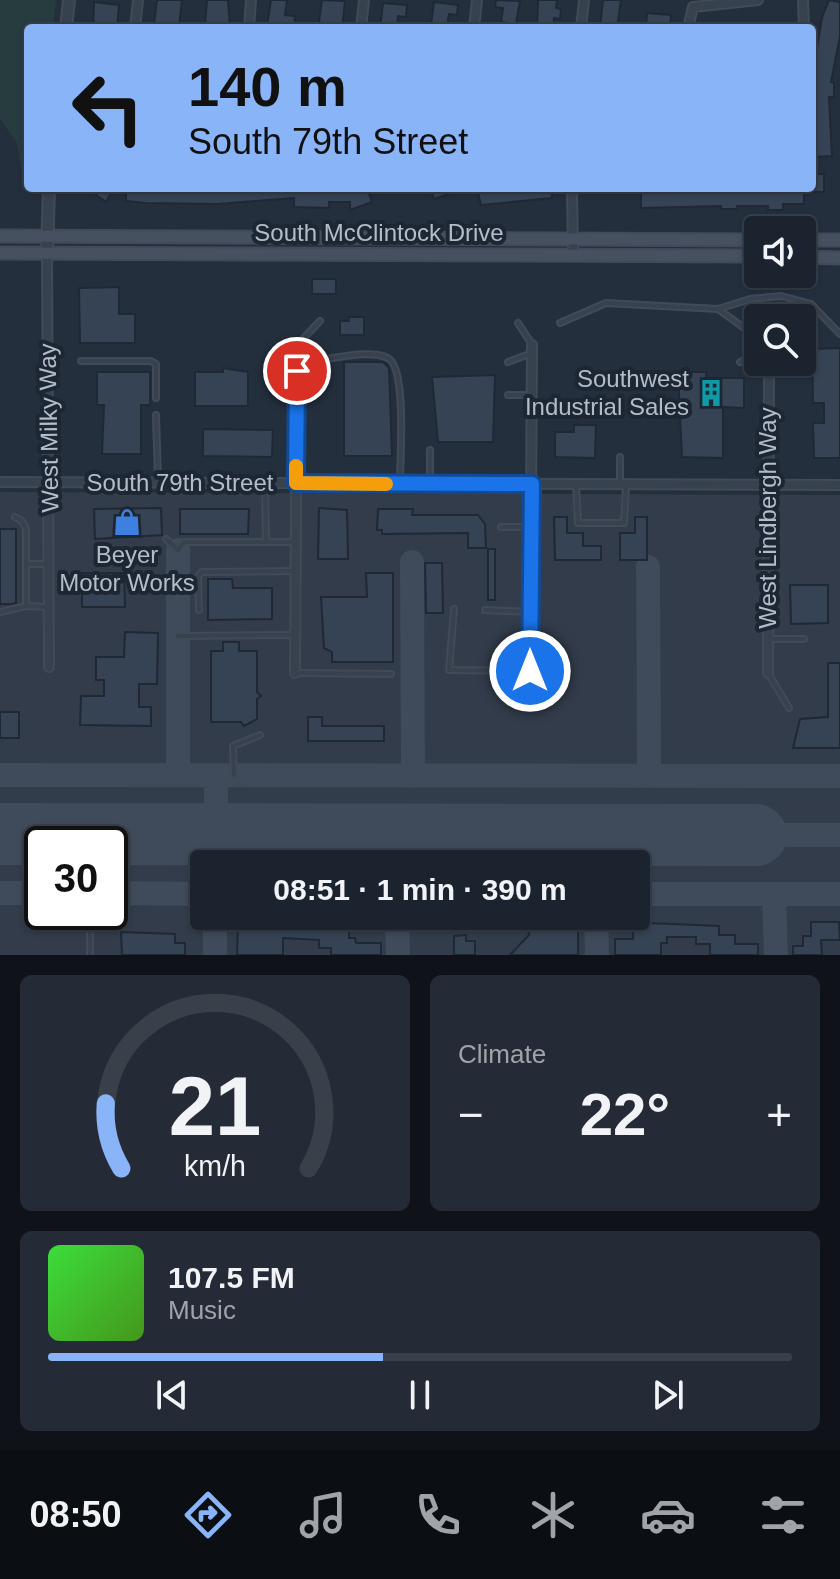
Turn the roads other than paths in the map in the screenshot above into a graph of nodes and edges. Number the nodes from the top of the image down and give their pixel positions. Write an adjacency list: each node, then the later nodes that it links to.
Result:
1 (69, 0): 9 (street)
2 (138, 0): 10 (street)
3 (251, 0): 11 (street)
4 (364, 0): 12 (street)
5 (477, 0): 13 (street)
6 (584, 0): 14 (street)
7 (758, 0): 15 (street)
8 (803, 0): 16 (street)
9 (66, 24)
10 (135, 24)
11 (249, 24)
12 (361, 24)
13 (474, 24)
14 (581, 24)
15 (689, 24)
16 (804, 24)
17 (49, 192): 20 (street, West Milky Way)
18 (572, 192): 21 (street)
19 (0, 236): 20 (main road, South McClintock Drive)
20 (48, 236): 21 (main road, South McClintock Drive); 26 (street, West Milky Way)
21 (573, 239): 22 (main road, South McClintock Drive); 27 (street)
22 (744, 240)
23 (816, 240): 24 (main road)
24 (840, 240)
25 (0, 253): 26 (main road, South McClintock Drive)
26 (47, 253): 27 (main road, South McClintock Drive); 54 (street, West Milky Way)
27 (573, 255): 28 (main road, South McClintock Drive)
28 (744, 256)
29 (816, 257): 30 (main road)
30 (840, 258)
31 (811, 304): 32 (lane)
32 (718, 309): 36 (lane); 37 (lane)
33 (816, 309): 38 (lane)
34 (320, 321): 39 (lane)
35 (518, 323): 40 (lane)
36 (560, 323)
37 (744, 328)
38 (840, 334)
39 (297, 345): 57 (street)
40 (532, 348): 44 (lane); 48 (street)
41 (325, 359): 58 (lane)
42 (744, 360): 45 (lane)
43 (81, 361): 49 (lane)
44 (508, 362)
45 (740, 362)
46 (769, 376): 63 (street, West Lindbergh Way)
47 (508, 395): 48 (lane)
48 (532, 395): 60 (street)
49 (156, 398)
50 (156, 415): 55 (lane)
51 (430, 450): 59 (lane)
52 (620, 457): 62 (lane)
53 (0, 482): 54 (street, South 79th Street)
54 (50, 482): 55 (street, South 79th Street); 72 (street, West Milky Way)
55 (158, 483): 56 (street, South 79th Street)
56 (265, 483): 57 (street, South 79th Street); 69 (lane)
57 (296, 483): 58 (street, South 79th Street); 70 (street)
58 (400, 484): 59 (street, South 79th Street)
59 (430, 484): 60 (street, South 79th Street)
60 (532, 484): 61 (street, South 79th Street); 67 (street)
61 (576, 484): 62 (street, South 79th Street); 62 (lane)
62 (623, 484): 63 (street, South 79th Street)
63 (767, 485): 64 (street, South 79th Street); 83 (street, West Lindbergh Way)
64 (840, 485)
65 (15, 517): 71 (lane)
66 (501, 527): 67 (lane)
67 (531, 527): 80 (street)
68 (166, 539): 69 (lane)
69 (266, 542): 70 (lane)
70 (296, 542): 73 (street)
71 (26, 564): 72 (lane); 74 (lane)
72 (50, 564): 75 (street, West Milky Way)
73 (296, 571): 77 (lane); 81 (street)
74 (26, 606): 75 (lane); 79 (lane)
75 (50, 607): 85 (street, West Milky Way)
76 (454, 609): 86 (lane)
77 (199, 610)
78 (485, 610): 80 (lane)
79 (0, 612)
80 (531, 612): 86 (street)
81 (296, 635): 82 (lane); 87 (street)
82 (178, 636)
83 (768, 638): 84 (lane); 88 (street, West Lindbergh Way)
84 (804, 639)
85 (49, 667)
86 (530, 671)
87 (295, 673): 89 (lane)
88 (768, 673): 90 (lane)
89 (391, 674)
90 (789, 708)
91 (260, 735): 92 (lane)
92 (234, 775)
93 (90, 930): 94 (lane)
94 (90, 955)

